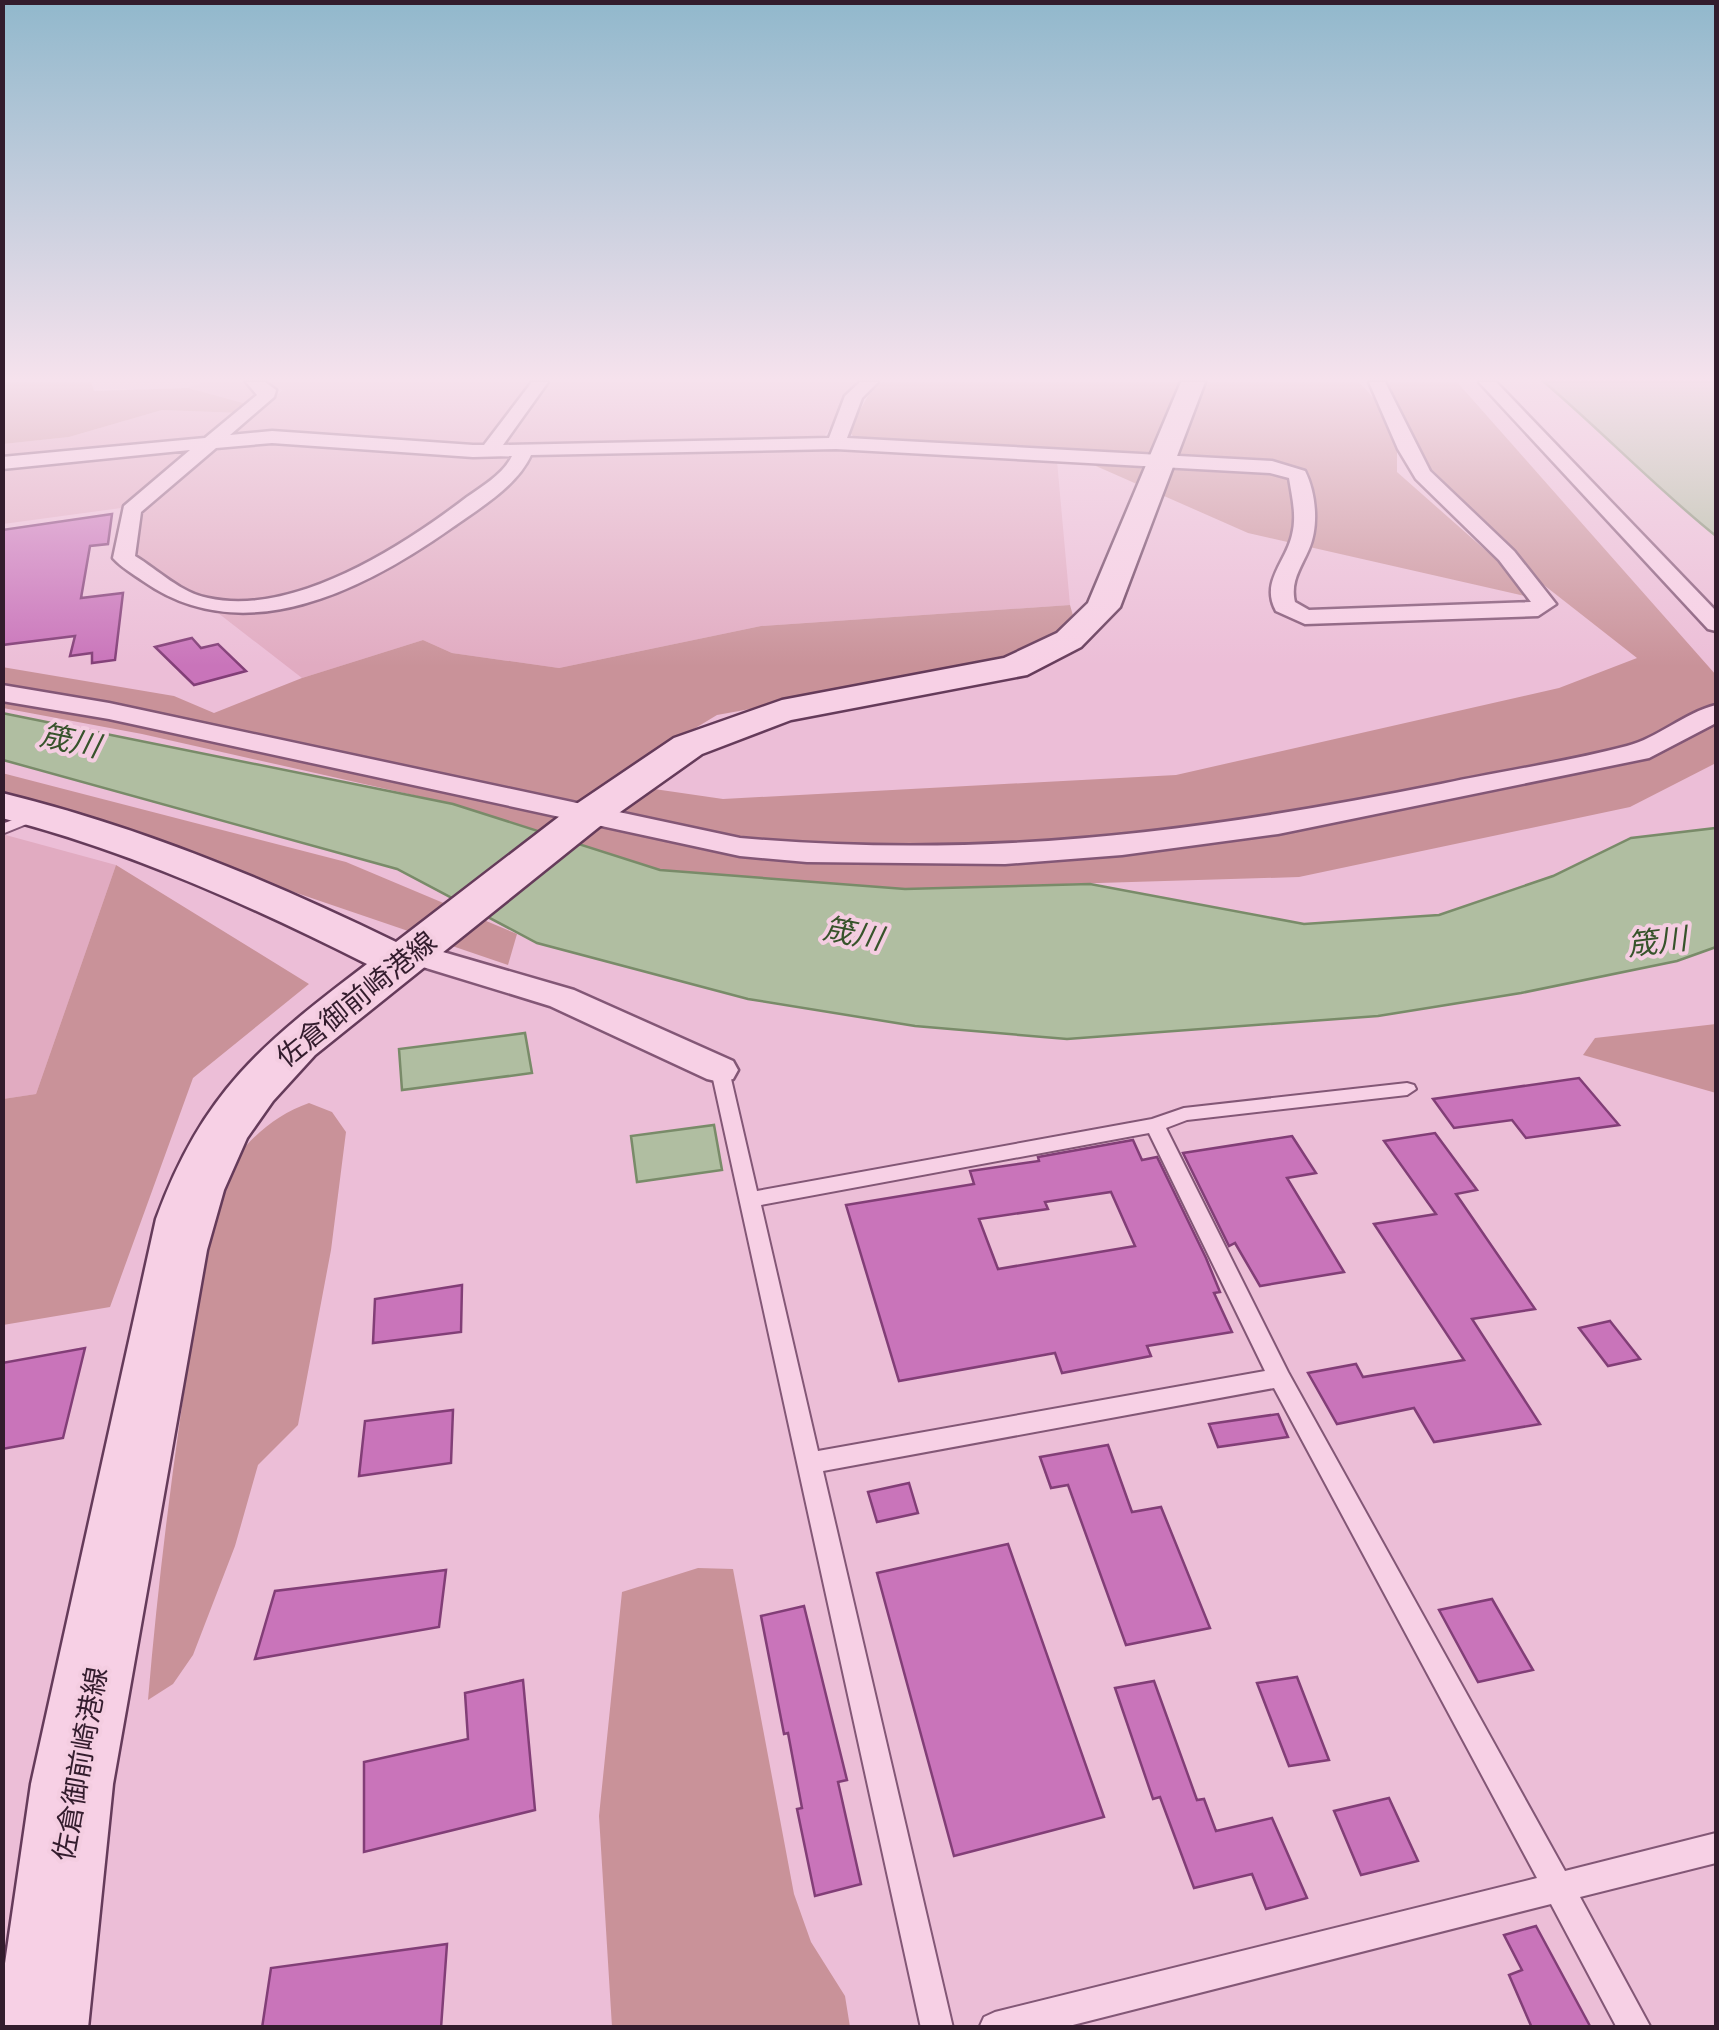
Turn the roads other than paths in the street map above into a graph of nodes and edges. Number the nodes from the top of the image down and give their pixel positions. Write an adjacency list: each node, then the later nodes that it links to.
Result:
1 (170, 477): 2 (street)
2 (504, 477)
3 (1155, 477): 11 (main road, 佐倉御前崎港線)
4 (1298, 477): 5 (street)
5 (1426, 477)
6 (1577, 477): 7 (street)
7 (1716, 624)
8 (2, 693): 11 (street)
9 (1716, 713): 11 (street)
10 (15, 816): 12 (main road)
11 (588, 816): 12 (main road, 佐倉御前崎港線)
12 (406, 957): 13 (street); 21 (main road, 佐倉御前崎港線)
13 (720, 1070): 16 (lane)
14 (1407, 1088): 15 (lane)
15 (1155, 1125): 16 (lane); 17 (lane)
16 (750, 1200): 18 (lane)
17 (1280, 1378): 18 (lane); 20 (lane)
18 (809, 1462): 22 (lane)
19 (1716, 1848): 20 (lane)
20 (1560, 1887): 23 (lane); 24 (lane)
21 (42, 2028)
22 (937, 2028)
23 (995, 2028)
24 (1635, 2028)

